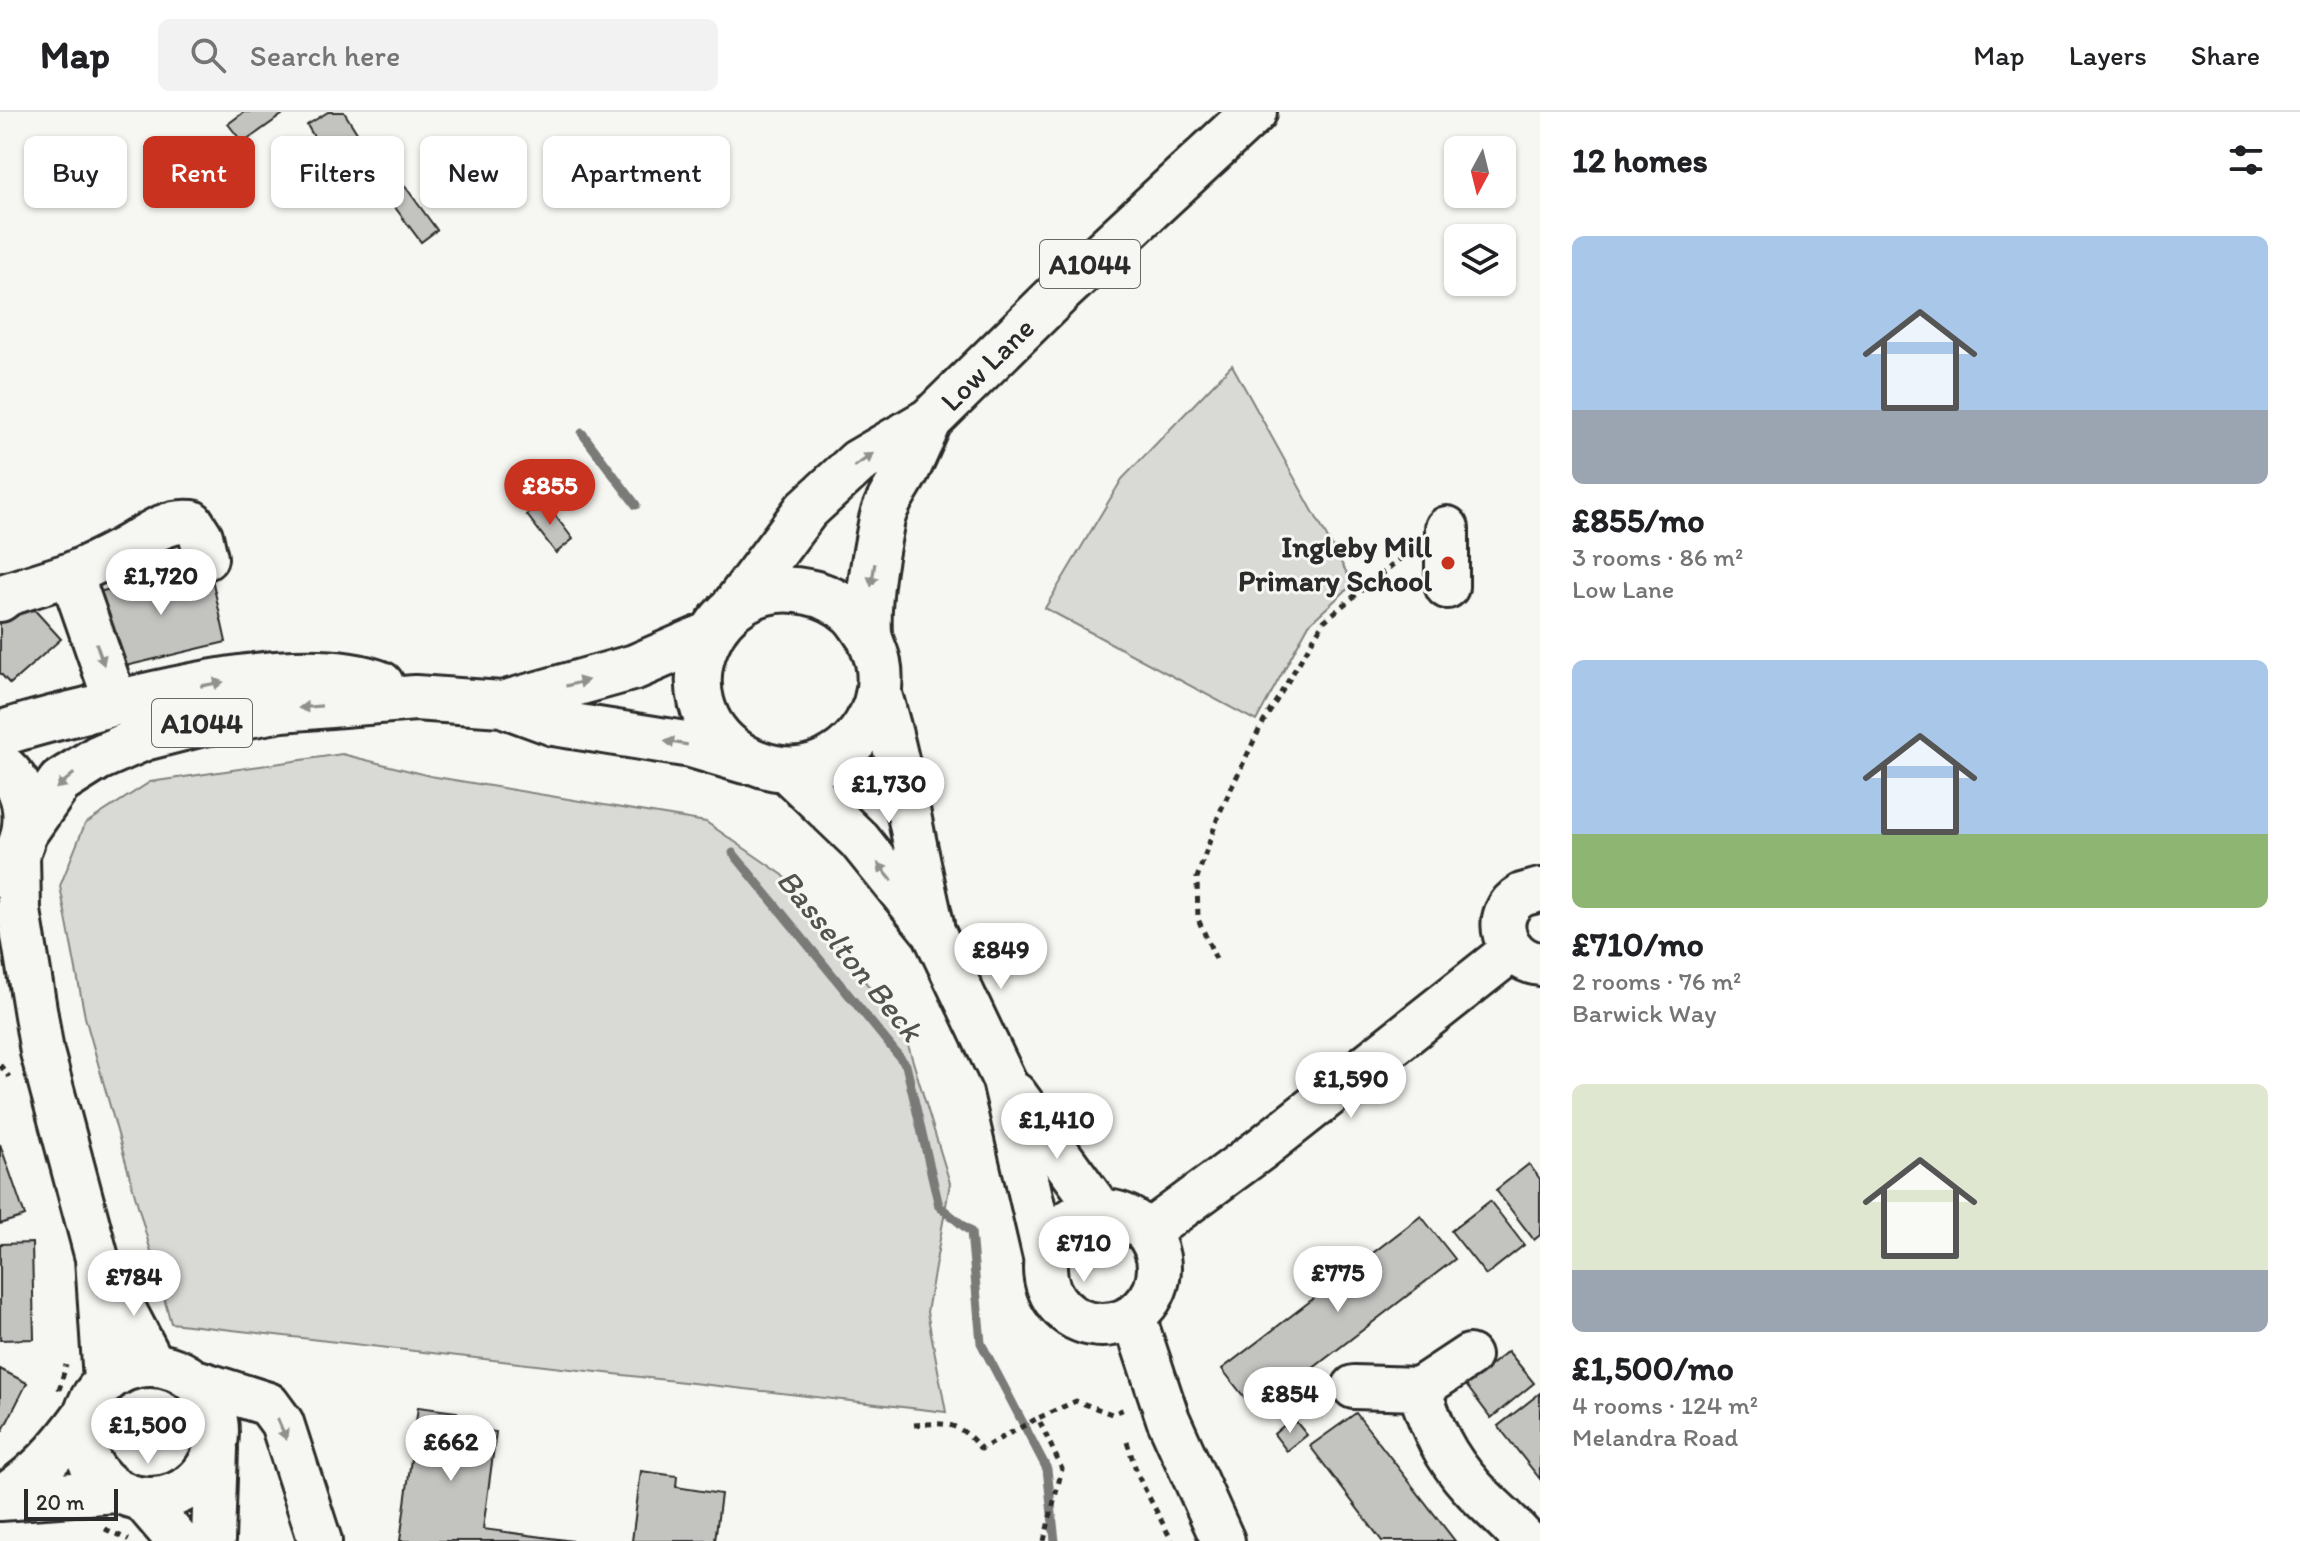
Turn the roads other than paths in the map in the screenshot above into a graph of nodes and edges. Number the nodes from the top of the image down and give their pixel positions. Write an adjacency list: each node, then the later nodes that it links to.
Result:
1 (1254, 112): 2 (main road, Low Lane / A1044)
2 (930, 420): 8 (main road, Low Lane / A1044, one-way to 2); 9 (main road, Low Lane / A1044, one-way to 9)
3 (1447, 528): 6 (street)
4 (206, 558): 5 (street)
5 (71, 574): 7 (street); 12 (street, one-way to 12)
6 (1447, 587)
7 (0, 600)
8 (722, 620): 9 (main road); 13 (main road, Low Lane / A1044, one-way to 8); 16 (main road)
9 (869, 637): 10 (main road)
10 (879, 691): 16 (main road); 19 (street)
11 (415, 698): 12 (main road, Low Lane / A1044, one-way to 11); 13 (main road, Low Lane / A1044); 17 (main road, Low Lane / A1044, one-way to 17)
12 (116, 703): 14 (main road, Low Lane / A1044)
13 (502, 704): 16 (main road, Low Lane / A1044, one-way to 13)
14 (0, 734)
15 (0, 765): 17 (main road)
16 (769, 766): 19 (street, one-way to 16)
17 (14, 853): 22 (street)
18 (1540, 890): 20 (street)
19 (934, 933): 23 (street)
20 (1526, 958): 25 (street)
21 (0, 973): 22 (street)
22 (42, 1052): 27 (street)
23 (1004, 1080): 24 (street); 26 (street)
24 (1100, 1210): 25 (street); 26 (street)
25 (1148, 1232): 28 (street)
26 (1045, 1257): 28 (street)
27 (97, 1258): 30 (street); 34 (street)
28 (1134, 1317): 41 (street)
29 (1469, 1356): 33 (street)
30 (153, 1364): 31 (street); 34 (street)
31 (195, 1381): 35 (street); 40 (street, one-way to 40)
32 (1354, 1387): 33 (street)
33 (1419, 1389): 42 (street)
34 (82, 1396): 36 (street); 37 (street)
35 (216, 1448): 37 (street); 39 (street)
36 (0, 1499): 37 (street)
37 (121, 1506): 38 (street)
38 (178, 1541)
39 (213, 1541)
40 (320, 1541)
41 (1223, 1541)
42 (1525, 1541)

